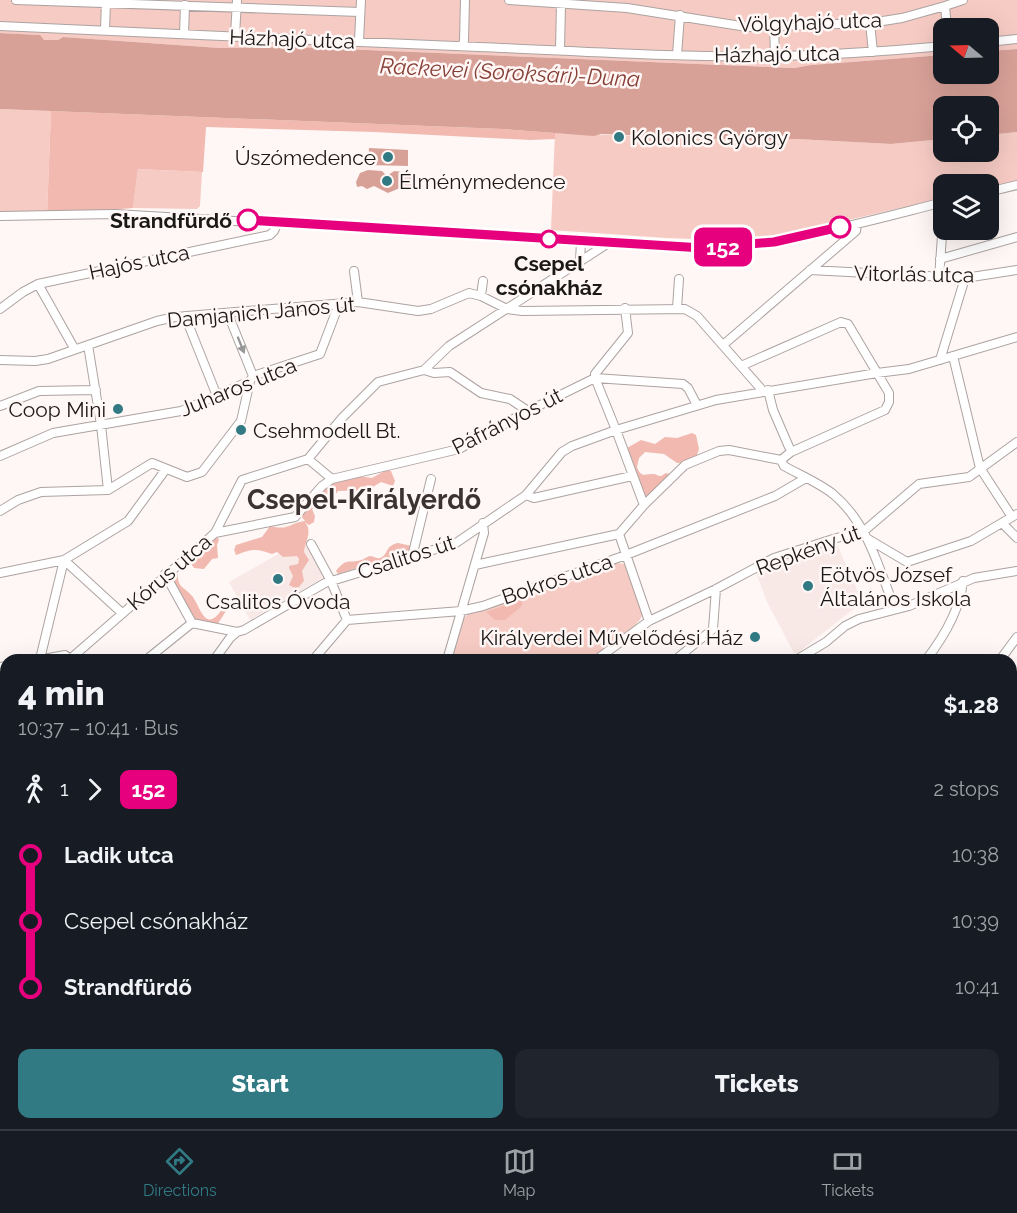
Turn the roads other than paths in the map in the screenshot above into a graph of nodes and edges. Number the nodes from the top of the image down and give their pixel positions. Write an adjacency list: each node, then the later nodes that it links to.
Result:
1 (16, 0): 6 (street)
2 (361, 0): 11 (street)
3 (465, 0): 23 (street)
4 (509, 0): 8 (street, Völgyhajó utca)
5 (963, 0): 10 (street, Völgyhajó utca)
6 (106, 2): 9 (street); 17 (street)
7 (236, 3): 9 (street); 11 (street); 19 (street)
8 (561, 3): 12 (street, Völgyhajó utca); 25 (street)
9 (185, 5): 18 (street)
10 (945, 6): 13 (street); 14 (street, Völgyhajó utca)
11 (360, 12): 21 (street)
12 (680, 15): 16 (street, Völgyhajó utca); 27 (street)
13 (946, 18)
14 (870, 22): 16 (street, Völgyhajó utca); 26 (street)
15 (0, 26): 17 (street, Házhajó utca)
16 (774, 26): 28 (street)
17 (105, 30): 18 (street, Házhajó utca)
18 (184, 34): 19 (street, Házhajó utca)
19 (236, 36): 21 (street, Házhajó utca)
20 (1017, 39): 22 (street)
21 (359, 41): 23 (street, Házhajó utca)
22 (999, 41)
23 (462, 46): 25 (street, Házhajó utca)
24 (933, 47): 26 (street, Házhajó utca)
25 (560, 50): 27 (street, Házhajó utca)
26 (873, 52): 28 (street, Házhajó utca)
27 (678, 55): 28 (street, Házhajó utca)
28 (776, 56)
29 (1017, 185): 30 (street)
30 (999, 189)
31 (933, 205): 34 (street)
32 (0, 216): 33 (street)
33 (278, 222): 37 (street); 48 (street, Hajós utca)
34 (857, 224): 38 (street); 41 (street)
35 (1017, 237): 39 (street)
36 (941, 240): 39 (street)
37 (581, 241): 38 (street); 40 (street)
38 (610, 242): 40 (street)
39 (940, 259): 44 (street)
40 (580, 262): 55 (street)
41 (810, 270): 44 (street, Vitorlás utca); 60 (street)
42 (1017, 270): 45 (street, Vitorlás utca)
43 (354, 271): 50 (street)
44 (939, 278): 45 (street, Vitorlás utca)
45 (965, 278): 64 (street)
46 (679, 279): 53 (street)
47 (483, 281): 49 (street)
48 (38, 284): 54 (street, Hajós utca); 61 (street)
49 (481, 296): 50 (street, Damjanich János út); 55 (street)
50 (358, 302): 51 (street, Damjanich János út)
51 (339, 304): 56 (street, Damjanich János út); 69 (street, Juharos utca)
52 (625, 308): 53 (street); 55 (street); 68 (street)
53 (677, 308): 60 (street)
54 (0, 309)
55 (507, 309): 66 (street)
56 (228, 314): 57 (street, Damjanich János út); 69 (street, one-way to 69)
57 (185, 316): 59 (street, Damjanich János út); 72 (street)
58 (1017, 337): 62 (street)
59 (88, 345): 61 (street, Damjanich János út); 70 (street)
60 (723, 345): 65 (street)
61 (74, 348): 63 (street, Damjanich János út)
62 (953, 356): 64 (street); 83 (street)
63 (0, 360)
64 (940, 360): 67 (street)
65 (741, 366): 67 (street); 71 (street)
66 (424, 370): 75 (street); 81 (street)
67 (877, 373): 71 (street); 82 (street)
68 (594, 378): 73 (street); 75 (street, Páfrányos út); 77 (street)
69 (252, 379): 72 (street, Juharos utca); 84 (street)
70 (96, 390): 74 (street); 76 (street)
71 (766, 391): 73 (street, Csalitos út); 79 (street)
72 (217, 396): 76 (street, Juharos utca)
73 (697, 405): 77 (street, Csalitos út)
74 (0, 406)
75 (528, 411): 87 (street, Páfrányos út)
76 (101, 425): 80 (street, Juharos utca); 89 (street)
77 (616, 430): 85 (street); 90 (street, Csalitos út)
78 (1017, 442): 83 (street, Repkény út)
79 (789, 447)
80 (0, 456)
81 (308, 459): 87 (street); 96 (street, Kórus utca)
82 (781, 460): 86 (street); 91 (street)
83 (980, 468): 93 (street); 98 (street, Repkény út)
84 (166, 469): 89 (street); 103 (street)
85 (633, 476): 90 (street); 91 (street)
86 (806, 478): 98 (street); 101 (street, Bokros utca)
87 (332, 479): 96 (street, Páfrányos út)
88 (431, 479): 102 (street)
89 (108, 490): 92 (street)
90 (526, 495): 94 (street, Csalitos út)
91 (644, 505): 97 (street)
92 (0, 511)
93 (1014, 515): 95 (street)
94 (483, 523): 102 (street, Csalitos út); 104 (street)
95 (1002, 523): 98 (street); 99 (street)
96 (215, 533): 107 (street, Kórus utca)
97 (619, 534): 101 (street); 104 (street)
98 (866, 535): 110 (street, Repkény út); 111 (street)
99 (1017, 538)
100 (312, 544): 108 (street)
101 (626, 555): 112 (street, Bokros utca); 115 (street)
102 (412, 557): 108 (street, Csalitos út)
103 (64, 560): 106 (street); 113 (street); 119 (street)
104 (475, 565): 112 (street)
105 (1017, 571): 109 (street)
106 (0, 573)
107 (165, 574): 113 (street, Kórus utca); 116 (street)
108 (332, 581): 114 (street); 117 (street, Csalitos út)
109 (963, 582): 111 (street); 128 (street)
110 (716, 589): 115 (street, Repkény út); 126 (street)
111 (895, 609): 127 (street)
112 (461, 612): 114 (street, Bokros utca); 124 (street)
113 (122, 613): 120 (street, Kórus utca)
114 (347, 620): 123 (street)
115 (649, 621): 125 (street, Repkény út)
116 (192, 623): 117 (street); 121 (street)
117 (237, 632): 122 (street, Csalitos út)
118 (1017, 637): 129 (street)
119 (40, 654)
120 (75, 654)
121 (153, 654)
122 (219, 654)
123 (318, 654)
124 (449, 654)
125 (604, 654)
126 (682, 654)
127 (806, 654)
128 (931, 654)
129 (1004, 654)

